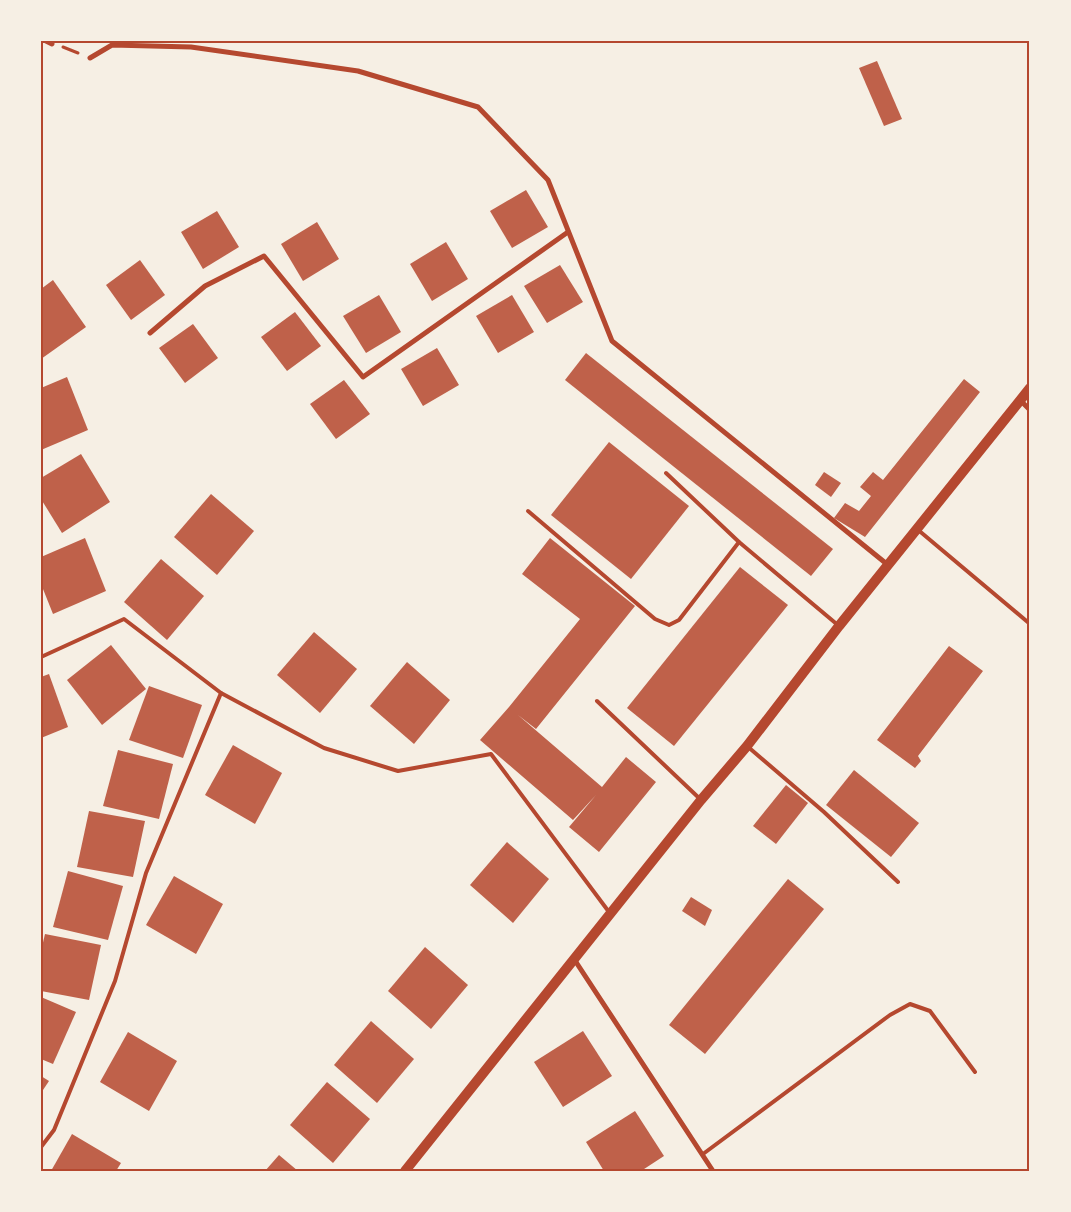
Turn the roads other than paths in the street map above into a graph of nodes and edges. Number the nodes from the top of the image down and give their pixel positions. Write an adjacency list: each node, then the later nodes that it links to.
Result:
1 (46, 41): 2 (street)
2 (52, 44)
3 (90, 58): 4 (street)
4 (568, 232): 5 (street); 13 (street)
5 (150, 333)
6 (1030, 388): 7 (main road)
7 (1020, 400): 8 (street); 11 (main road)
8 (1030, 410)
9 (666, 473): 12 (lane)
10 (528, 511): 12 (lane)
11 (917, 529): 13 (main road); 14 (lane)
12 (739, 542): 15 (lane)
13 (889, 565): 15 (main road)
14 (1030, 624)
15 (839, 626): 19 (main road)
16 (41, 658): 17 (lane)
17 (221, 693): 22 (lane); 25 (lane)
18 (597, 701): 20 (lane)
19 (747, 746): 20 (main road); 21 (lane)
20 (701, 800): 22 (main road)
21 (898, 882)
22 (610, 914): 23 (main road)
23 (574, 959): 26 (street); 27 (main road)
24 (975, 1072): 26 (lane)
25 (41, 1147)
26 (703, 1154): 28 (street)
27 (405, 1171)
28 (713, 1171)

